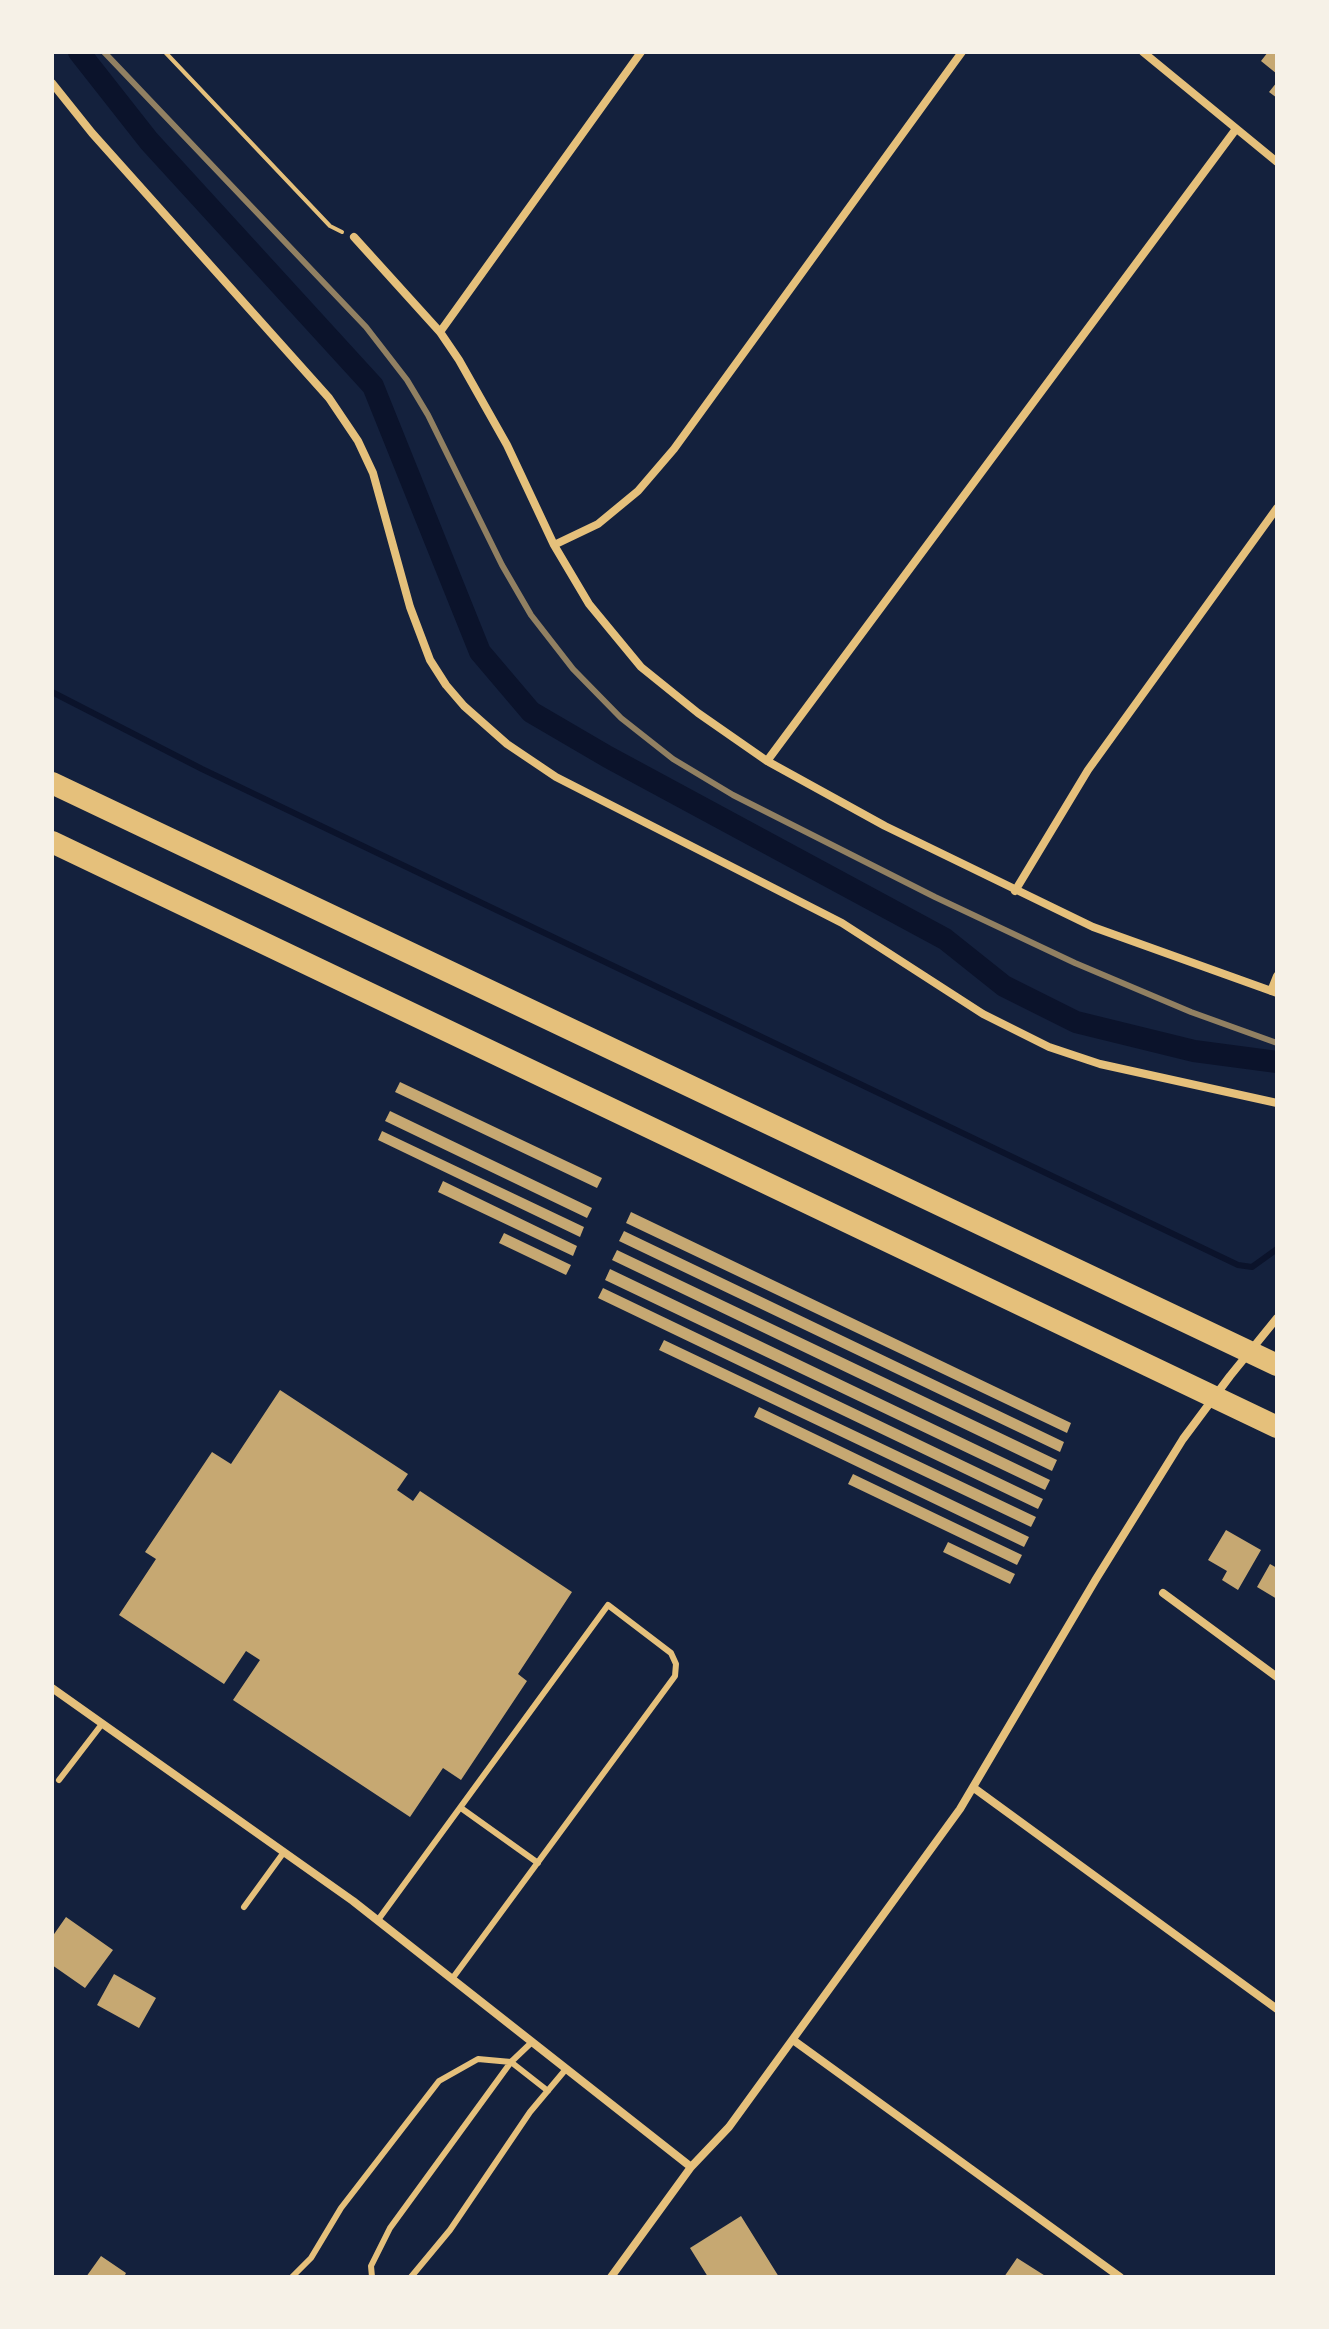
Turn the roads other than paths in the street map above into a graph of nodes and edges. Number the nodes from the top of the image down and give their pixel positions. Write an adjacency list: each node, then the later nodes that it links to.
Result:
1 (641, 52): 8 (street)
2 (962, 52): 10 (street)
3 (1143, 52): 5 (street)
4 (52, 83): 17 (street)
5 (1236, 129): 6 (street); 11 (street)
6 (1277, 162)
7 (354, 237): 8 (street)
8 (440, 332): 10 (street)
9 (1277, 508): 14 (street)
10 (554, 545): 11 (street)
11 (767, 761): 14 (street)
12 (52, 783): 19 (highway)
13 (52, 842): 20 (highway)
14 (1015, 891): 16 (street)
15 (1277, 976): 16 (street)
16 (1274, 992)
17 (1277, 1103)
18 (1277, 1318): 26 (street)
19 (1277, 1365)
20 (1277, 1427)
21 (1163, 1593): 22 (street)
22 (1277, 1677)
23 (52, 1688): 24 (street)
24 (102, 1724): 25 (lane); 28 (street)
25 (59, 1780)
26 (974, 1788): 33 (street); 34 (street)
27 (461, 1808): 29 (lane); 29 (lane); 31 (lane)
28 (284, 1852): 30 (lane); 31 (street)
29 (538, 1863): 32 (lane)
30 (244, 1907)
31 (378, 1920): 32 (street)
32 (452, 1979): 35 (street)
33 (1277, 2009)
34 (793, 2040): 39 (street); 44 (street)
35 (532, 2042): 36 (lane); 37 (street)
36 (511, 2062): 38 (lane); 40 (lane); 41 (lane)
37 (566, 2069): 38 (lane); 39 (street)
38 (548, 2091): 42 (lane)
39 (691, 2167): 43 (street)
40 (292, 2277)
41 (372, 2277)
42 (411, 2277)
43 (611, 2277)
44 (1120, 2277)

